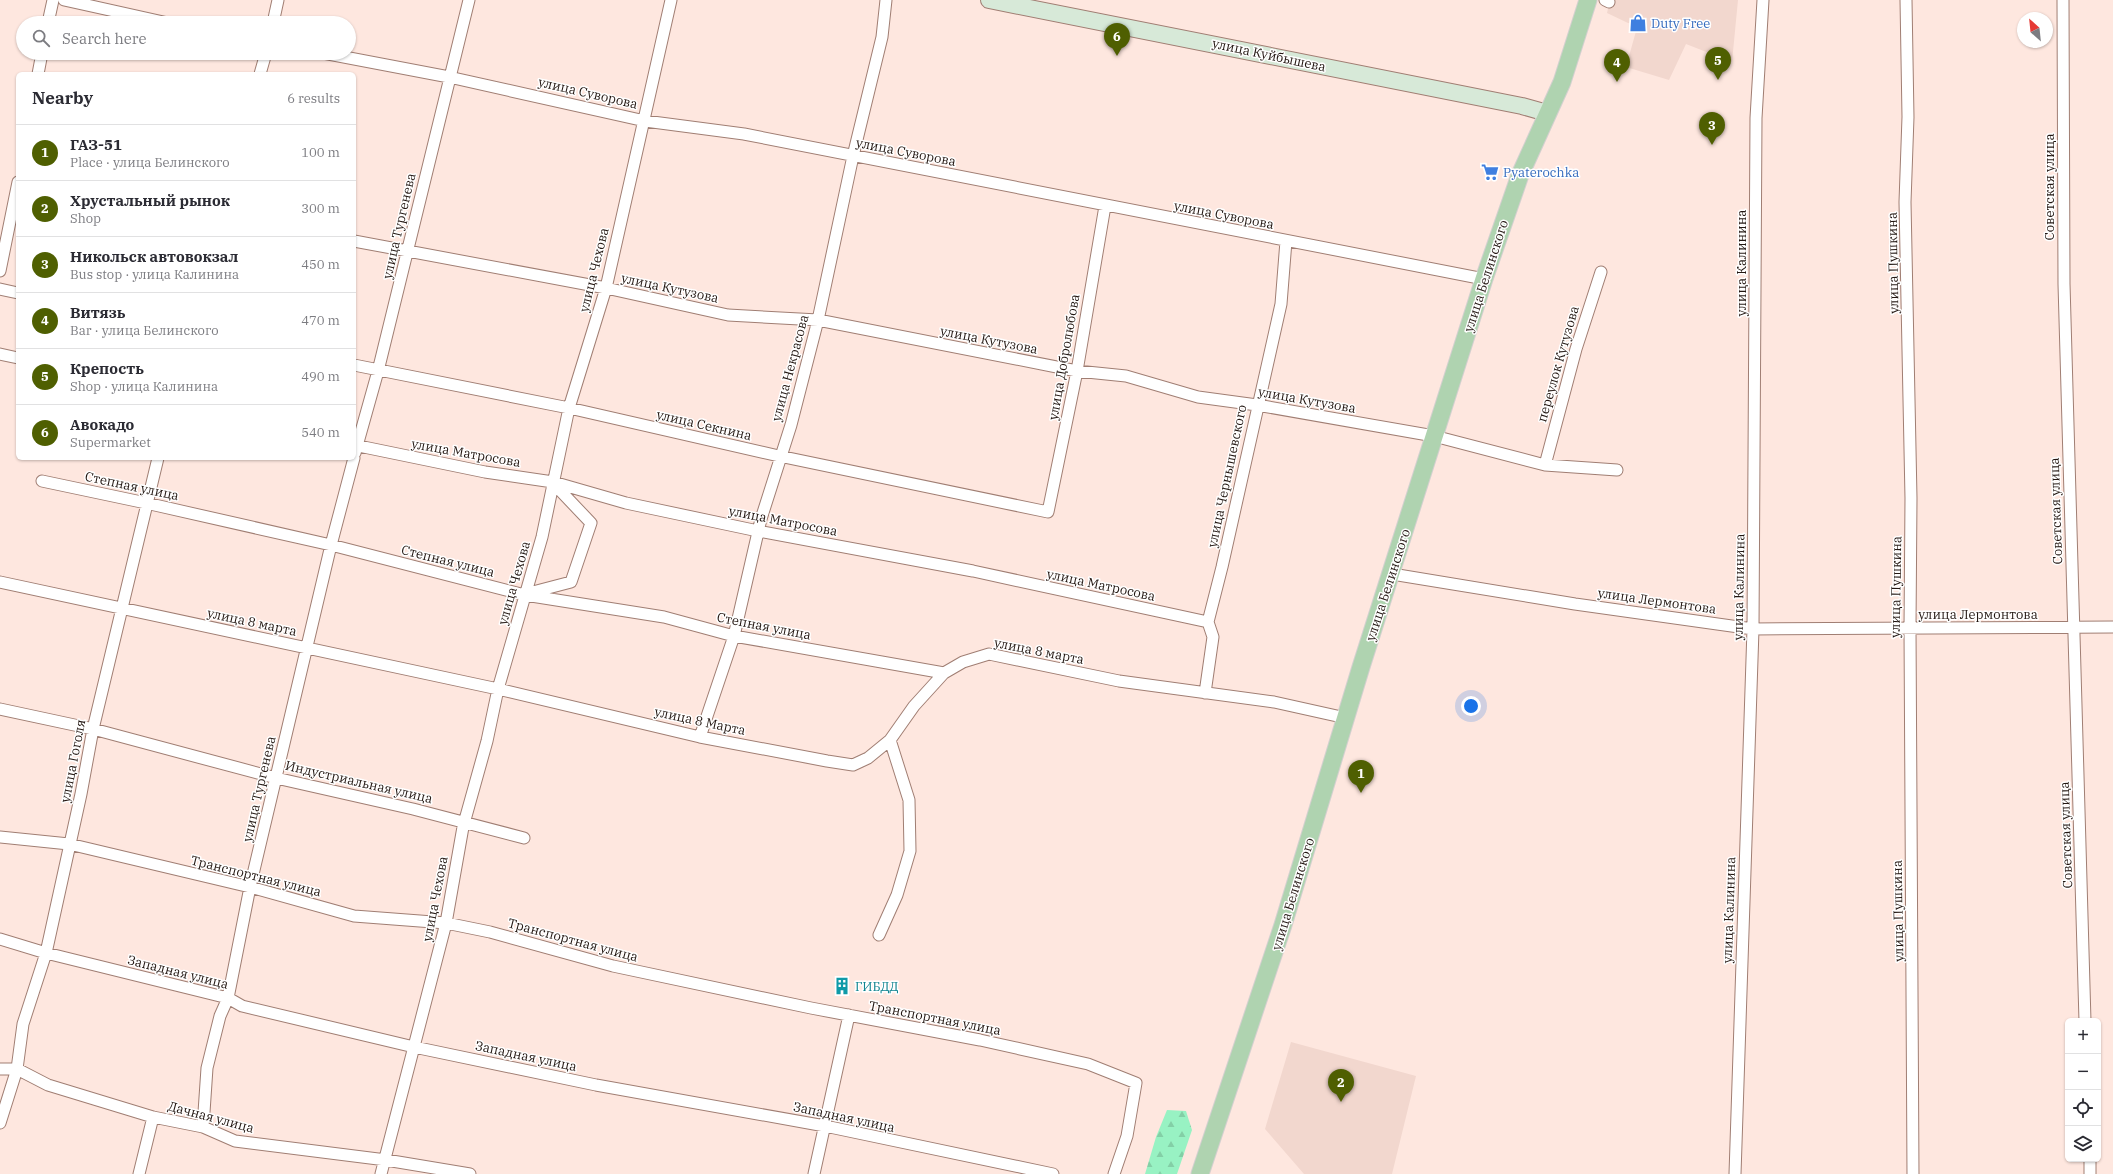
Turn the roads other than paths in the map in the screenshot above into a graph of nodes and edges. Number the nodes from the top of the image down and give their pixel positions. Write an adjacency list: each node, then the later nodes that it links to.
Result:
1 (52, 0): 12 (street)
2 (64, 0): 13 (street)
3 (278, 0): 14 (street)
4 (469, 0): 20 (street, улица Тургенева)
5 (671, 0): 22 (street, улица Чехова)
6 (886, 0): 23 (street, улица Некрасова)
7 (989, 0): 21 (main road, улица Куйбышева)
8 (1588, 0): 21 (main road, улица Белинского)
9 (1763, 0): 65 (street, улица Калинина)
10 (1906, 0): 63 (street, улица Пушкина)
11 (2063, 0): 64 (street, Советская улица)
12 (49, 16)
13 (136, 16)
14 (275, 16)
15 (356, 59): 20 (street, улица Суворова)
16 (41, 60): 18 (street)
17 (264, 60): 19 (street)
18 (38, 72)
19 (261, 72)
20 (449, 77): 22 (street, улица Суворова); 28 (street, улица Тургенева)
21 (1547, 113): 31 (main road, улица Белинского)
22 (645, 121): 23 (street, улица Суворова); 32 (street, улица Чехова)
23 (853, 156): 25 (street, улица Суворова); 35 (street, улица Некрасова)
24 (16, 192): 29 (street)
25 (1105, 206): 27 (street, улица Суворова); 40 (street, улица Добролюбова)
26 (356, 241): 28 (street, улица Кутузова)
27 (1286, 241): 31 (street, улица Суворова); 41 (street, улица Чернышевского)
28 (408, 250): 32 (street, улица Кутузова); 39 (street, улица Тургенева)
29 (0, 272)
30 (1601, 272): 49 (street, переулок Кутузова)
31 (1484, 279): 43 (main road, улица Белинского)
32 (606, 288): 35 (street, улица Кутузова); 42 (street, улица Чехова)
33 (0, 289): 34 (street)
34 (16, 293)
35 (818, 320): 40 (street, улица Кутузова); 46 (street, улица Некрасова)
36 (0, 354): 37 (street)
37 (16, 358)
38 (356, 366): 39 (street, улица Секнина)
39 (378, 371): 42 (street, улица Секнина); 44 (street, улица Тургенева)
40 (1077, 371): 41 (street, улица Кутузова); 54 (street, улица Добролюбова)
41 (1257, 405): 43 (street, улица Кутузова); 61 (street, улица Чернышевского)
42 (569, 408): 46 (street, улица Секнина); 52 (street, улица Чехова)
43 (1434, 436): 49 (street, улица Кутузова); 57 (main road, улица Белинского)
44 (356, 443)
45 (356, 446): 52 (street, улица Матросова)
46 (779, 456): 54 (street, улица Секнина); 55 (street, улица Некрасова)
47 (157, 460): 53 (street, улица Гоголя)
48 (353, 460): 56 (street, улица Тургенева)
49 (1545, 465): 50 (street, улица Кутузова)
50 (1617, 470)
51 (42, 481): 53 (street, Степная улица)
52 (553, 482): 55 (street, улица Матросова); 59 (street, улица Чехова); 59 (street)
53 (146, 502): 56 (street, Степная улица); 60 (street, улица Гоголя)
54 (1048, 512)
55 (758, 531): 61 (street, улица Матросова); 66 (street, улица Некрасова)
56 (331, 545): 59 (street, Степная улица); 67 (street, улица Тургенева)
57 (1392, 574): 65 (street, улица Лермонтова); 72 (main road, улица Белинского)
58 (0, 582): 60 (street, улица 8 марта)
59 (525, 595): 66 (street, Степная улица); 69 (street, улица Чехова)
60 (123, 608): 67 (street, улица 8 марта); 73 (street, улица Гоголя)
61 (1208, 622): 70 (street)
62 (2113, 627): 64 (street, улица Лермонтова)
63 (1910, 628): 64 (street, улица Лермонтова); 65 (street, улица Лермонтова); 106 (street, улица Пушкина)
64 (2074, 628): 88 (street, Советская улица)
65 (1753, 629): 105 (street, улица Калинина)
66 (734, 636): 68 (street, Степная улица); 74 (street, улица Некрасова)
67 (308, 648): 69 (street, улица 8 марта); 76 (street, улица Тургенева)
68 (944, 673): 70 (street, улица 8 марта); 75 (street, улица 8 марта)
69 (498, 689): 74 (street, улица 8 Марта); 77 (street, улица Чехова)
70 (1205, 693): 72 (street, улица 8 марта)
71 (0, 709): 73 (street, Индустриальная улица)
72 (1346, 718): 104 (main road, улица Белинского)
73 (93, 729): 76 (street, Индустриальная улица); 80 (street, улица Гоголя)
74 (700, 737): 75 (street, улица 8 Марта)
75 (890, 740): 83 (street)
76 (276, 778): 77 (street, Индустриальная улица); 81 (street, улица Тургенева)
77 (464, 822): 79 (street, Индустриальная улица); 82 (street, улица Чехова)
78 (0, 837): 80 (street, Транспортная улица)
79 (524, 838)
80 (69, 844): 81 (street, Транспортная улица); 85 (street, улица Гоголя)
81 (250, 887): 82 (street, Транспортная улица); 86 (street, улица Тургенева)
82 (446, 923): 87 (street, Транспортная улица); 89 (street, улица Чехова)
83 (879, 935)
84 (0, 939): 85 (street, Западная улица)
85 (46, 953): 86 (street, Западная улица); 91 (street, улица Гоголя)
86 (228, 998): 89 (street, Западная улица); 95 (street, улица Тургенева)
87 (849, 1015): 94 (street); 103 (street, Транспортная улица)
88 (2085, 1018)
89 (414, 1047): 94 (street, Западная улица); 96 (street, улица Чехова)
90 (0, 1069): 91 (street, Дачная улица)
91 (17, 1069): 92 (street, Дачная улица); 93 (street, улица Гоголя)
92 (153, 1117): 95 (street, Дачная улица); 98 (street)
93 (0, 1123)
94 (825, 1126): 101 (street); 102 (street, Западная улица)
95 (203, 1127): 96 (street, Дачная улица)
96 (386, 1160): 99 (street, улица Чехова); 100 (street, Дачная улица)
97 (2090, 1162): 107 (street)
98 (139, 1174)
99 (381, 1174)
100 (470, 1174)
101 (814, 1174)
102 (1053, 1174)
103 (1114, 1174)
104 (1200, 1174)
105 (1735, 1174)
106 (1913, 1174)
107 (2090, 1174)

